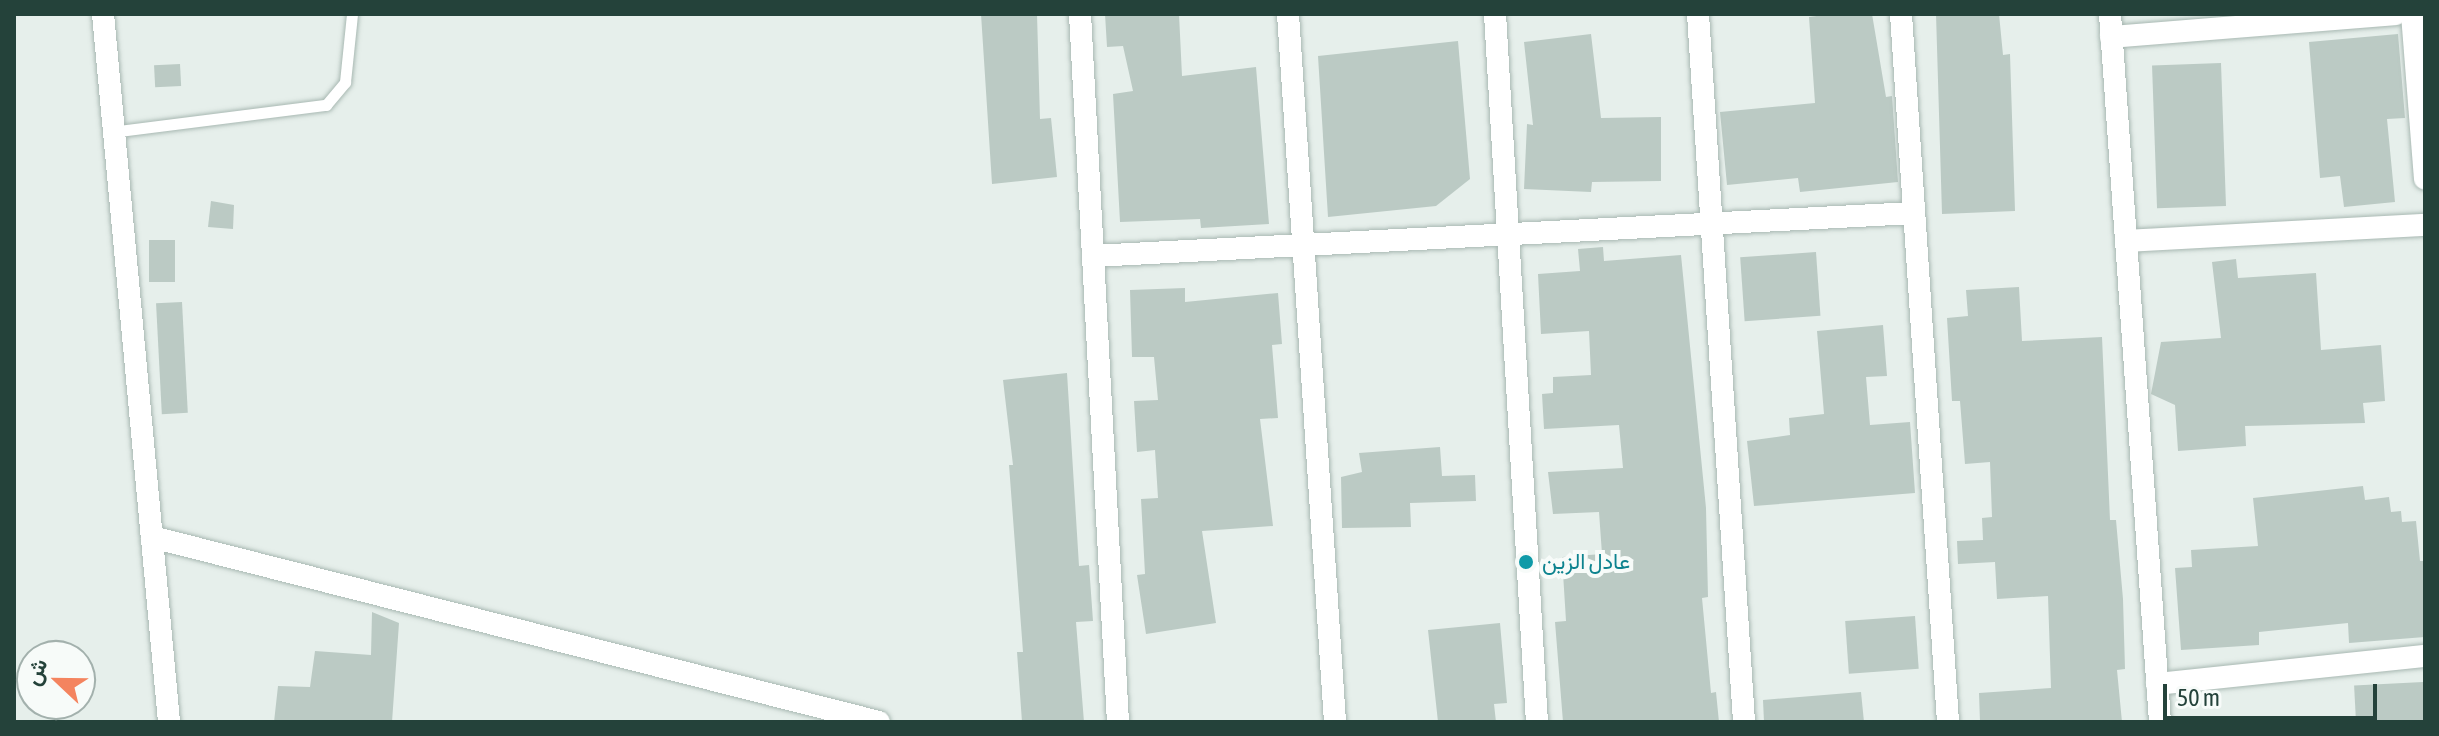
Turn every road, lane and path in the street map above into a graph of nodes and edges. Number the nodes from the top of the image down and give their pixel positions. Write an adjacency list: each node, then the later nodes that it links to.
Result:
1 (103, 14): 11 (street)
2 (352, 14): 11 (lane)
3 (1080, 14): 19 (street)
4 (1288, 14): 18 (street)
5 (1495, 14): 16 (street)
6 (1698, 14): 14 (street)
7 (1901, 14): 13 (street)
8 (2395, 14): 10 (street)
9 (2412, 14): 12 (street)
10 (2111, 25): 17 (street)
11 (111, 132): 20 (street)
12 (2425, 178)
13 (1914, 213): 14 (street); 29 (street)
14 (1712, 224): 16 (street); 28 (street)
15 (2425, 225): 17 (street)
16 (1506, 236): 18 (street); 27 (street)
17 (2127, 241): 22 (street)
18 (1304, 246): 19 (street); 26 (street)
19 (1093, 256): 25 (street)
20 (152, 537): 23 (street); 24 (street)
21 (2425, 656): 22 (street)
22 (2157, 684): 30 (street)
23 (169, 722)
24 (879, 722)
25 (1118, 722)
26 (1335, 722)
27 (1537, 722)
28 (1744, 722)
29 (1948, 722)
30 (2160, 722)

